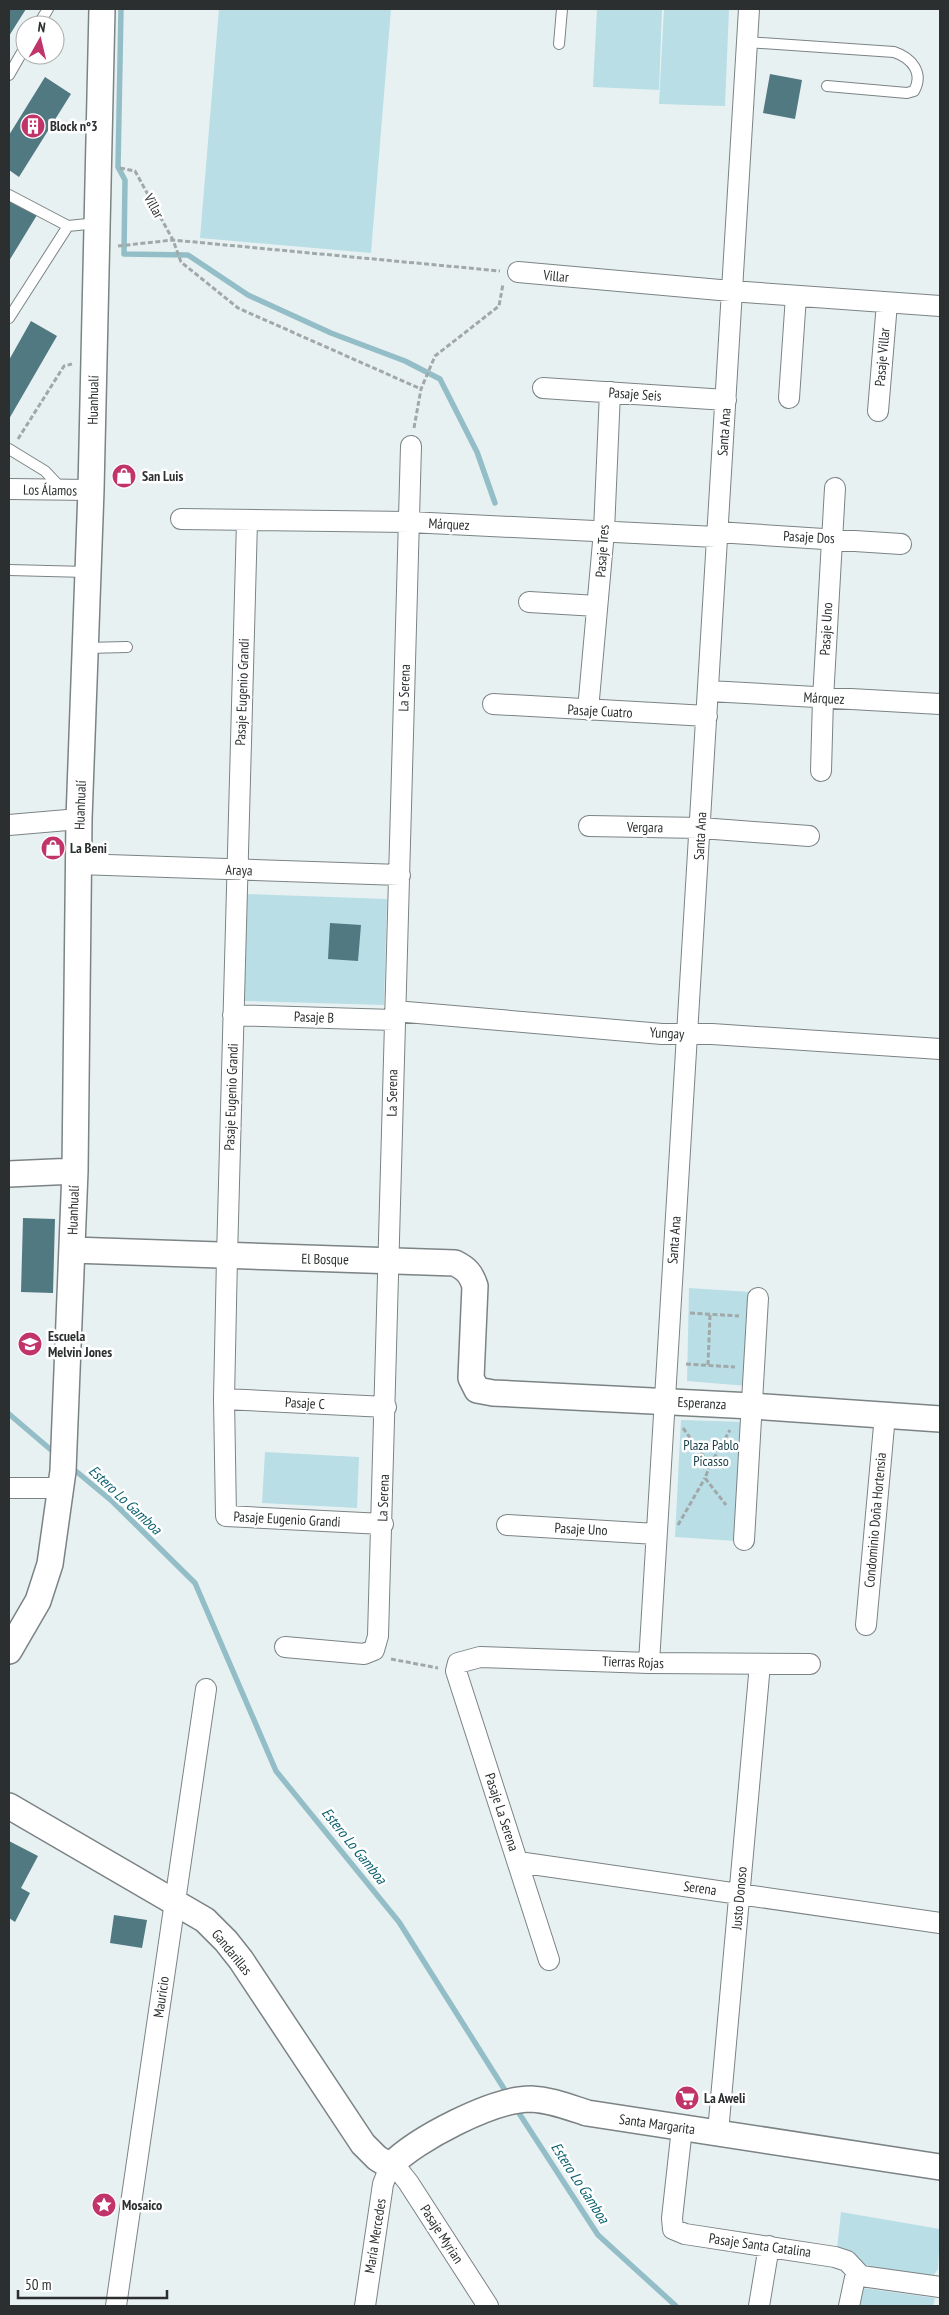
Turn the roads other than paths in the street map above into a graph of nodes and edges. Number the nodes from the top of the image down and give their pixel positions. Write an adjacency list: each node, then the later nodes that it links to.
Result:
1 (102, 9): 8 (street, Huanhualí)
2 (562, 9): 5 (lane)
3 (749, 9): 4 (street, Santa Ana)
4 (747, 42): 6 (lane); 11 (street, Santa Ana)
5 (559, 44)
6 (827, 86)
7 (9, 195): 9 (lane)
8 (97, 223): 9 (lane); 26 (street, Huanhualí)
9 (68, 226): 15 (lane)
10 (512, 272): 11 (street, Villar)
11 (731, 291): 12 (street, Villar); 19 (street, Santa Ana)
12 (796, 296): 13 (street, Villar); 18 (street)
13 (887, 303): 14 (street, Villar); 20 (street, Pasaje Villar)
14 (940, 306)
15 (9, 318)
16 (543, 388): 17 (street, Pasaje Seis)
17 (610, 392): 19 (street, Pasaje Seis); 30 (street, Pasaje Tres)
18 (789, 398)
19 (726, 400): 31 (street, Santa Ana)
20 (878, 411)
21 (412, 446): 29 (street, La Serena)
22 (10, 450): 25 (lane)
23 (835, 488): 32 (street, Pasaje Uno)
24 (9, 489): 25 (street, Los Álamos)
25 (63, 490): 26 (street, Los Álamos)
26 (91, 490): 35 (street, Huanhualí)
27 (181, 519): 28 (street, Márquez)
28 (247, 521): 29 (street, Márquez); 53 (street, Pasaje Eugenio Grandi)
29 (409, 522): 30 (street, Márquez); 54 (street, La Serena)
30 (604, 531): 31 (street, Márquez); 37 (street, Pasaje Tres)
31 (717, 535): 32 (street, Pasaje Dos); 40 (street, Santa Ana)
32 (831, 538): 33 (street, Pasaje Dos); 41 (street, Pasaje Uno)
33 (900, 544)
34 (9, 570): 35 (lane)
35 (88, 572): 38 (street, Huanhualí)
36 (529, 602): 37 (street)
37 (598, 606): 44 (street, Pasaje Tres)
38 (86, 648): 39 (lane); 47 (street, Huanhualí)
39 (127, 648)
40 (709, 691): 41 (street, Márquez); 45 (street, Santa Ana)
41 (822, 699): 43 (street, Márquez); 46 (street, Pasaje Uno)
42 (494, 704): 44 (street, Pasaje Cuatro)
43 (940, 704)
44 (588, 710): 45 (street, Pasaje Cuatro)
45 (707, 716): 50 (street, Santa Ana)
46 (821, 771)
47 (79, 820): 48 (street); 52 (street, Huanhualí)
48 (9, 825)
49 (589, 826): 50 (street, Vergara)
50 (701, 828): 51 (street, Vergara); 57 (street, Santa Ana)
51 (809, 836)
52 (78, 864): 53 (street, Araya); 59 (street, Huanhualí)
53 (236, 870): 54 (street, Araya); 55 (street, Pasaje Eugenio Grandi)
54 (400, 875): 56 (street, La Serena)
55 (233, 1015): 56 (street, Pasaje B); 62 (street, Pasaje Eugenio Grandi)
56 (394, 1016): 57 (street, Yungay); 63 (street, La Serena)
57 (687, 1034): 58 (street, Yungay); 67 (street, Santa Ana)
58 (940, 1049)
59 (75, 1171): 60 (street); 61 (street, Huanhualí)
60 (9, 1174)
61 (72, 1250): 62 (street, El Bosque); 72 (street, Huanhualí)
62 (227, 1256): 63 (street, El Bosque); 66 (street, Pasaje Eugenio Grandi)
63 (388, 1260): 65 (street, El Bosque); 69 (street, La Serena)
64 (757, 1307): 68 (street)
65 (471, 1378): 67 (street, Esperanza)
66 (224, 1399): 69 (street, Pasaje C); 74 (street, Pasaje Eugenio Grandi)
67 (663, 1402): 68 (street, Esperanza); 76 (street, Santa Ana)
68 (752, 1406): 70 (street, Esperanza); 77 (street)
69 (386, 1407): 74 (street, La Serena)
70 (885, 1415): 71 (street, Esperanza); 78 (street, Condominio Doña Hortensia)
71 (940, 1419)
72 (62, 1480): 73 (street); 80 (street, Huanhualí)
73 (9, 1488)
74 (383, 1524): 79 (street, La Serena)
75 (506, 1525): 76 (street, Pasaje Uno)
76 (656, 1534): 81 (street, Santa Ana)
77 (744, 1534)
78 (866, 1625)
79 (286, 1647)
80 (9, 1651)
81 (649, 1663): 82 (street, Tierras Rojas); 84 (street, Tierras Rojas)
82 (760, 1664): 83 (street, Tierras Rojas); 88 (street, Justo Donoso)
83 (810, 1664)
84 (457, 1667): 87 (street, Pasaje La Serena)
85 (206, 1689): 89 (street, Mauricio)
86 (9, 1806): 89 (street, Gandarillas)
87 (518, 1862): 88 (street, Serena); 91 (street, Pasaje La Serena)
88 (739, 1893): 90 (street, Serena); 93 (street, Justo Donoso)
89 (176, 1902): 95 (street, Gandarillas); 99 (street, Mauricio)
90 (940, 1923)
91 (549, 1960)
92 (682, 2128): 93 (street, Santa Margarita); 95 (street, Santa Margarita); 96 (street, Pasaje Santa Catalina)
93 (718, 2132): 94 (street, Santa Margarita)
94 (940, 2163)
95 (390, 2166): 100 (street, María Mercedes); 101 (street, Pasaje Myrian)
96 (769, 2246): 97 (street, Pasaje Santa Catalina); 102 (street)
97 (856, 2273): 98 (street, Pasaje Santa Catalina); 103 (street)
98 (940, 2287)
99 (116, 2306)
100 (365, 2306)
101 (488, 2306)
102 (759, 2306)
103 (850, 2306)

